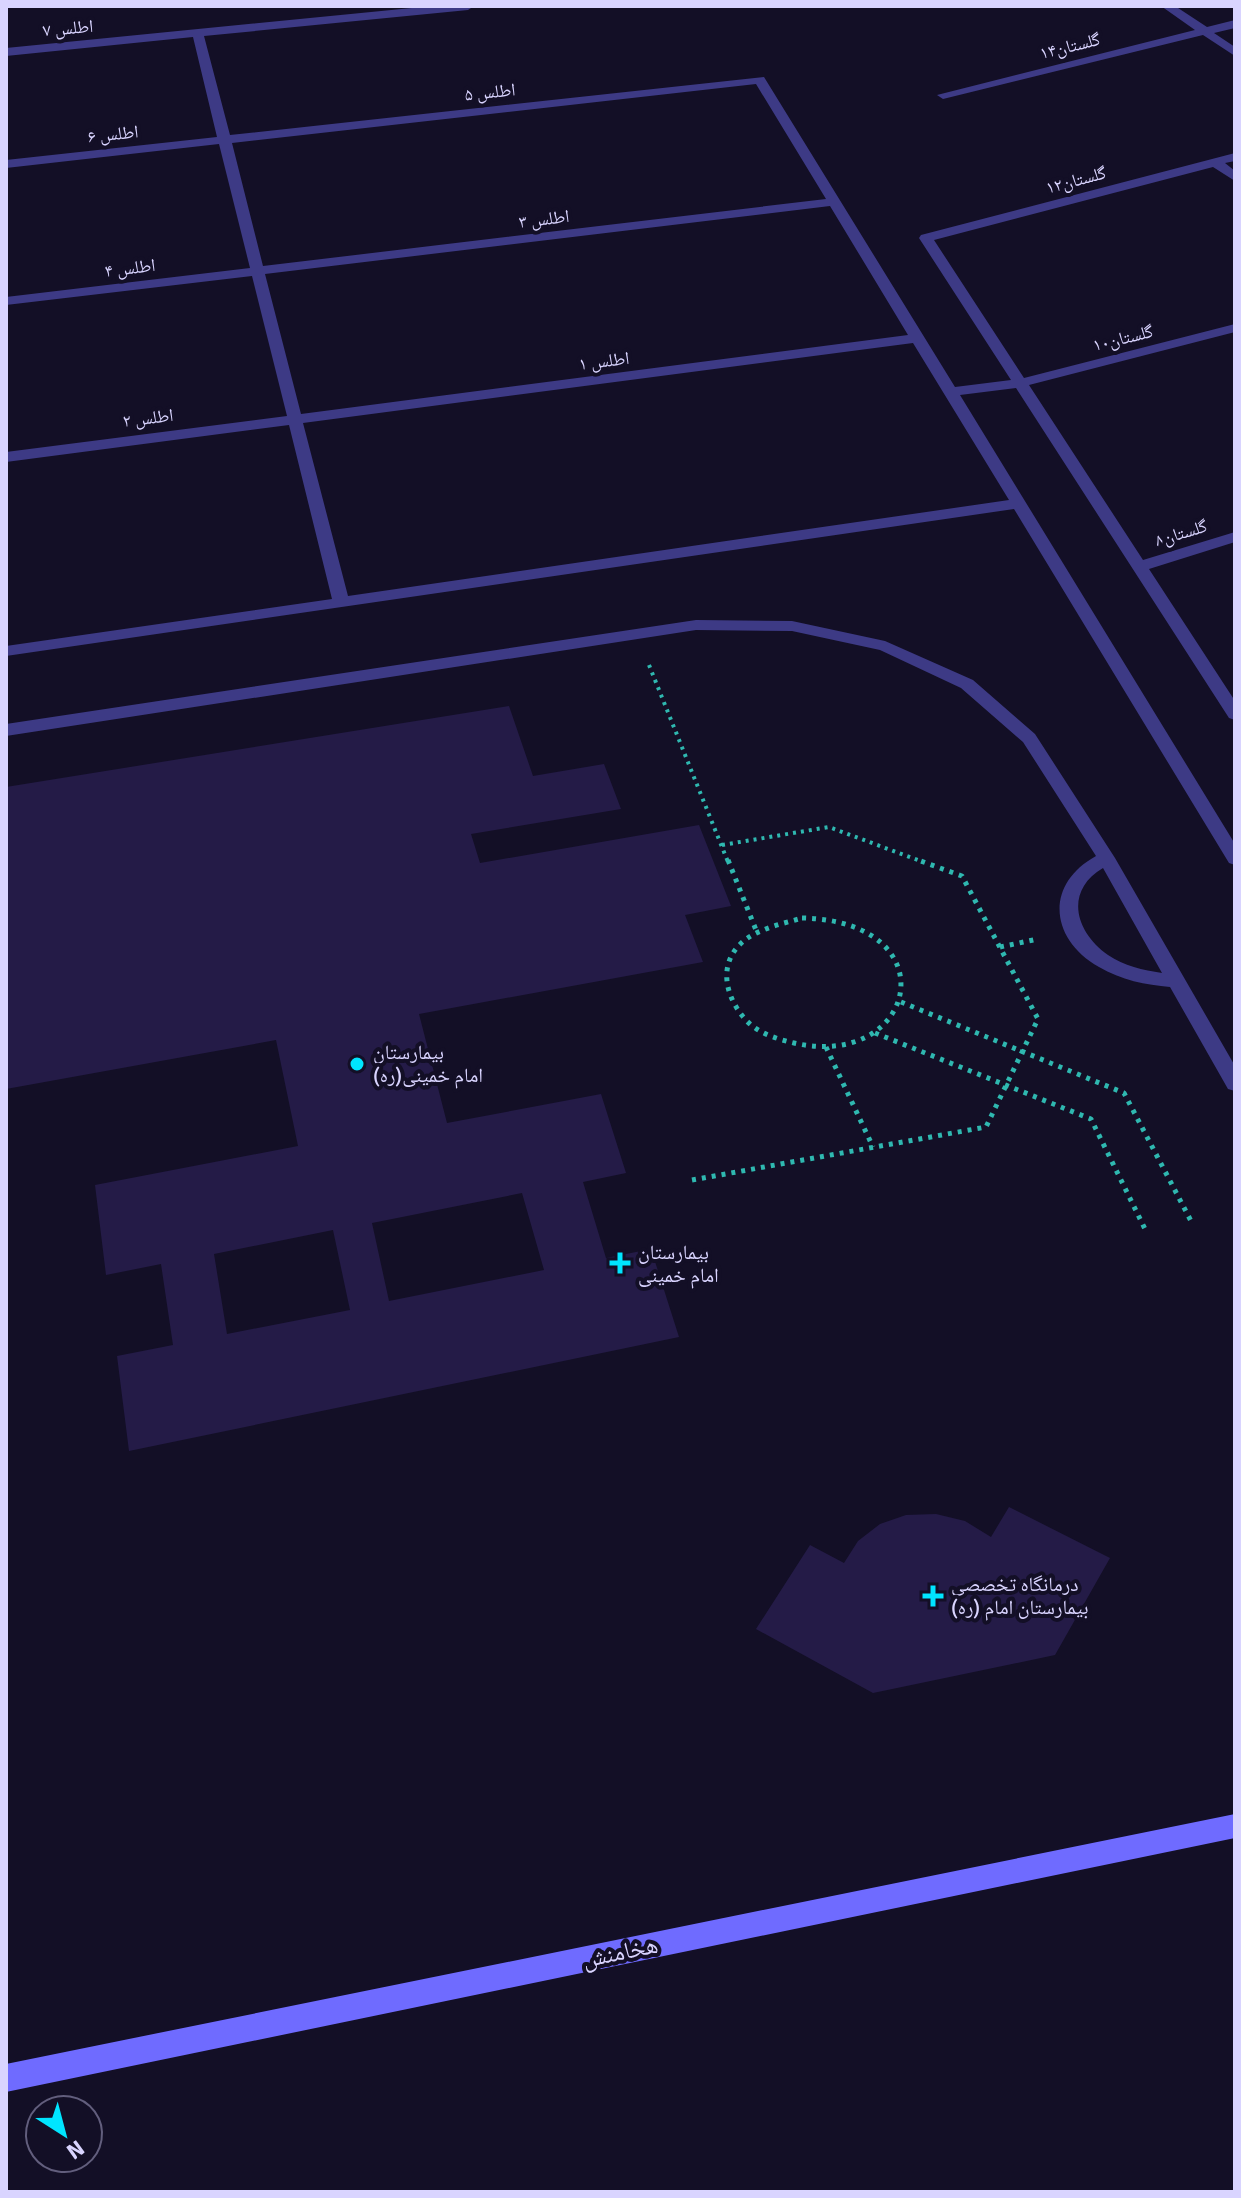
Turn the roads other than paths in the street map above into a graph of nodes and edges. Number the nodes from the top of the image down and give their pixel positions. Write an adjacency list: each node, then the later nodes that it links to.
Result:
1 (468, 6): 5 (street, اطلس ۷)
2 (1167, 6): 4 (street)
3 (1235, 24): 4 (street, گلستان۱۴)
4 (1205, 32): 7 (street); 8 (street, گلستان۱۴)
5 (198, 34): 6 (street, اطلس ۷); 9 (street)
6 (6, 52)
7 (1235, 52)
8 (943, 95)
9 (225, 140): 12 (street, اطلس ۶); 14 (street, اطلس ۵); 15 (street)
10 (1235, 157): 11 (street, گلستان۱۲)
11 (1215, 162): 13 (street); 19 (street, گلستان۱۲)
12 (6, 164)
13 (1235, 177)
14 (834, 202): 15 (street, اطلس ۳); 18 (street)
15 (258, 271): 16 (street, اطلس ۴); 21 (street)
16 (6, 301)
17 (1235, 328): 19 (street, گلستان۱۰)
18 (917, 338): 20 (street); 21 (street, اطلس ۱)
19 (1020, 383): 20 (street, گلستان۱۰); 25 (street)
20 (950, 392): 23 (street)
21 (295, 419): 22 (street, اطلس ۲); 26 (street)
22 (6, 457)
23 (1016, 504): 26 (street); 31 (street)
24 (1235, 537): 25 (street, گلستان۸)
25 (1139, 567): 28 (street)
26 (341, 602): 27 (street)
27 (6, 651)
28 (1235, 714)
29 (6, 730): 30 (street)
30 (1106, 858): 32 (street); 32 (street)
31 (1235, 859)
32 (1176, 981): 33 (street)
33 (1235, 1084)
34 (1235, 1826): 35 (street, هخامنش)
35 (6, 2078)

